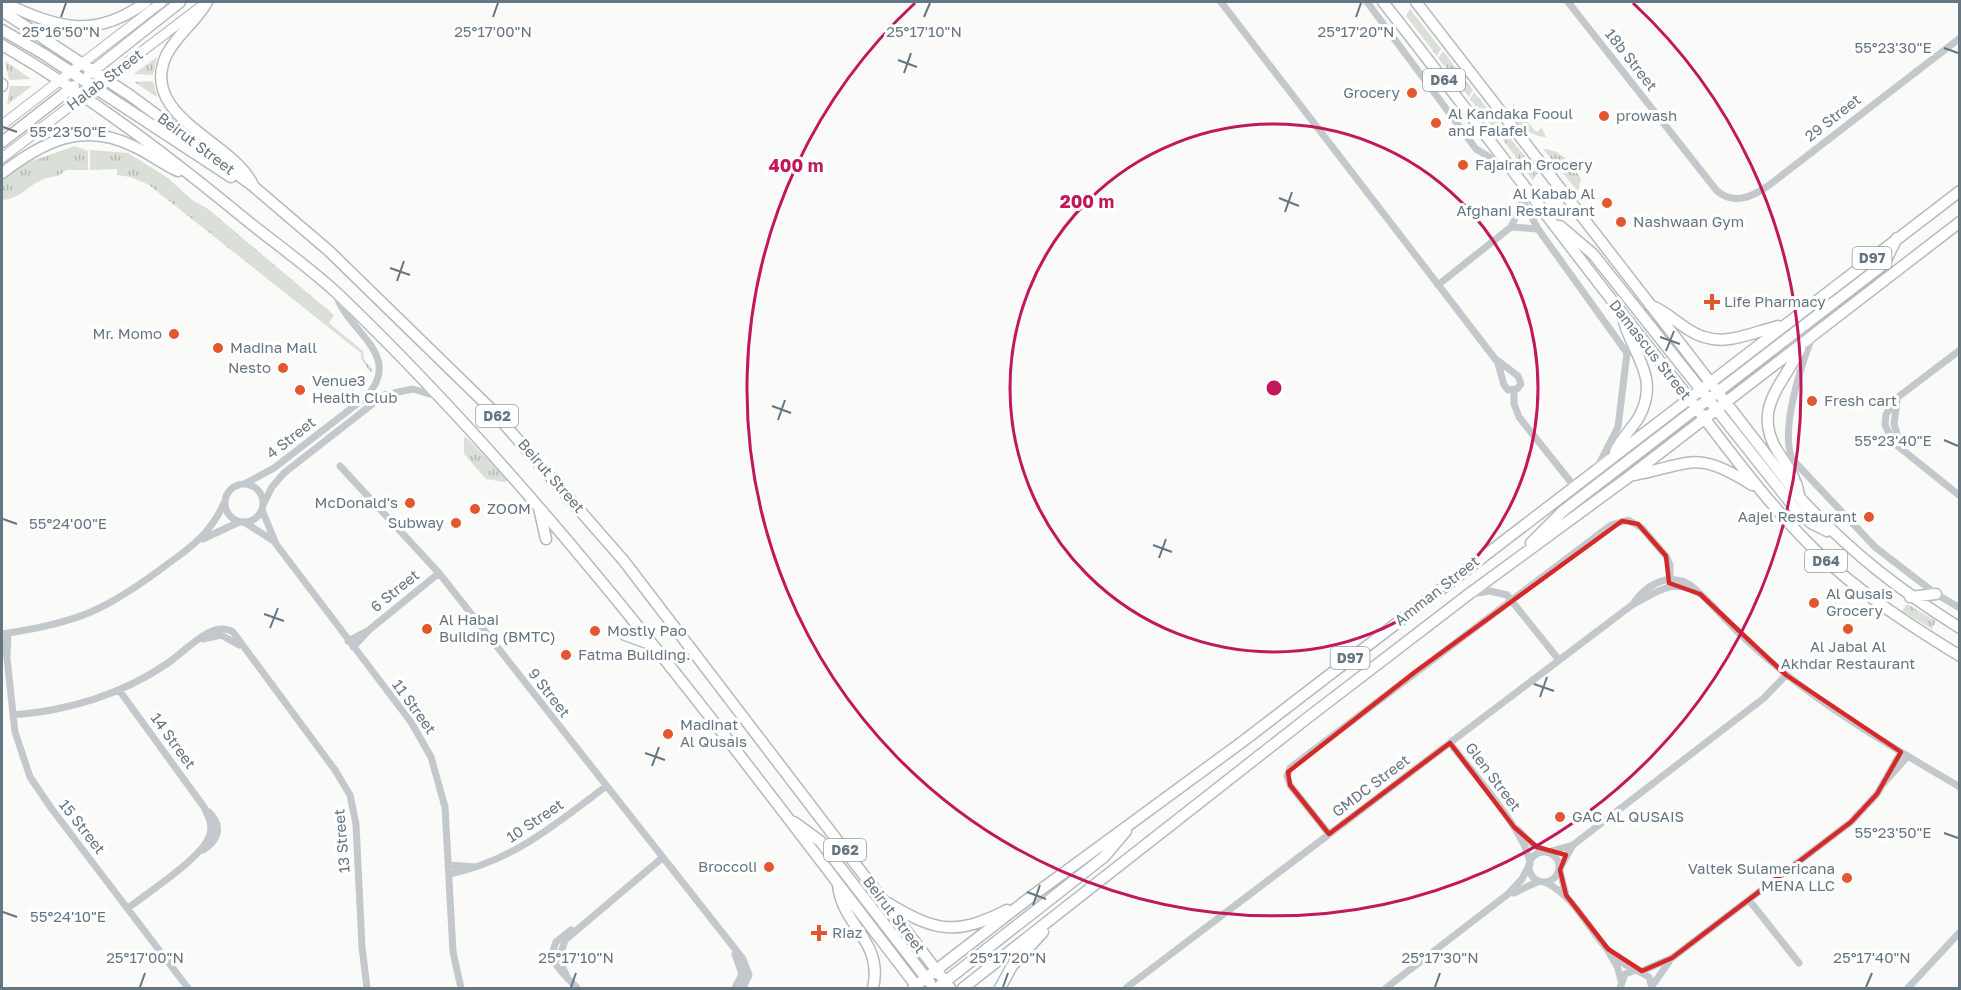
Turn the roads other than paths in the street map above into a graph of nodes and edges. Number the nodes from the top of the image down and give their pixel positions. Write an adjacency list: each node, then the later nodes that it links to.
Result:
1 (2, 2): 2 (main road)
2 (146, 2)
3 (162, 2): 15 (street, Halab Street)
4 (180, 2): 16 (main road)
5 (207, 2): 18 (street, Halab Street); 30 (main road)
6 (1221, 2): 40 (street)
7 (1367, 2): 27 (street)
8 (1383, 2): 27 (main road, Damascus Street / D64)
9 (1416, 2): 42 (main road, Damascus Street / D64)
10 (1568, 2): 32 (street, 18b Street)
11 (2, 11): 15 (main road, Beirut Street / D62)
12 (2, 30): 17 (main road)
13 (1959, 38): 32 (street, 29 Street)
14 (2, 45): 20 (main road, Beirut Street / D62)
15 (82, 63): 16 (main road, Beirut Street / D62); 17 (street, Halab Street)
16 (94, 71): 18 (main road, Beirut Street / D62); 19 (main road)
17 (71, 72): 19 (main road); 20 (street, Halab Street)
18 (106, 79): 22 (street, Halab Street); 30 (main road, Beirut Street / D62)
19 (82, 80): 21 (main road); 22 (main road)
20 (59, 81): 21 (main road, Beirut Street / D62); 24 (street, Halab Street)
21 (71, 88): 23 (main road, Beirut Street / D62); 25 (main road)
22 (95, 88): 23 (street, Halab Street); 30 (main road)
23 (83, 97): 26 (street, Halab Street); 29 (main road, Beirut Street / D62)
24 (2, 126)
25 (2, 142)
26 (2, 158)
27 (1505, 158): 31 (main road, Damascus Street / D64)
28 (2, 173): 29 (main road)
29 (194, 176): 41 (main road, Beirut Street / D62)
30 (253, 186): 118 (main road, Beirut Street / D62)
31 (1525, 186): 34 (street); 35 (main road, Damascus Street / D64)
32 (1717, 191)
33 (1959, 191): 39 (main road, Amman Street / D97)
34 (1523, 201): 37 (street); 38 (street)
35 (1554, 222): 43 (main road, Damascus Street / D64); 50 (main road)
36 (1959, 222): 45 (main road, Amman Street / D97)
37 (1511, 227): 38 (street); 40 (street)
38 (1538, 229): 62 (street)
39 (1897, 238): 44 (main road, Amman Street / D97); 52 (main road)
40 (1438, 285): 48 (street)
41 (335, 292): 54 (main road, Beirut Street / D62); 64 (street, 4 Street)
42 (1649, 305): 44 (main road); 49 (main road, Damascus Street / D64)
43 (1623, 316): 53 (main road, Damascus Street / D64); 60 (main road)
44 (1785, 325): 49 (main road, Amman Street / D97)
45 (1813, 336): 46 (main road, Amman Street / D97); 82 (street)
46 (1801, 345): 56 (main road, Amman Street / D97); 68 (main road)
47 (1959, 350): 67 (street)
48 (1496, 360): 51 (street); 51 (street)
49 (1708, 382): 50 (main road, Amman Street / D97); 52 (main road, Damascus Street / D64)
50 (1699, 389): 53 (main road, Amman Street / D97); 55 (main road)
51 (1514, 390): 65 (street)
52 (1716, 392): 55 (main road); 56 (main road, Damascus Street / D64)
53 (1688, 397): 57 (main road, Damascus Street / D64); 60 (main road, Amman Street / D97)
54 (441, 398): 70 (main road, Beirut Street / D62); 71 (street, 4 Street)
55 (1707, 399): 57 (main road); 58 (main road)
56 (1725, 403): 58 (main road, Amman Street / D97); 68 (main road, Damascus Street / D64)
57 (1696, 408): 59 (main road, Damascus Street / D64); 77 (main road)
58 (1715, 410): 59 (main road, Amman Street / D97); 73 (main road)
59 (1704, 418): 63 (main road, Amman Street / D97); 66 (main road, Damascus Street / D64)
60 (1613, 455): 62 (main road, Amman Street / D97)
61 (340, 466): 78 (street, 9 Street)
62 (1598, 467): 65 (main road, Amman Street / D97)
63 (1630, 476): 66 (main road); 77 (main road, Amman Street / D97)
64 (246, 483): 69 (street); 71 (street)
65 (1574, 486): 104 (main road, Amman Street / D97)
66 (1760, 490): 93 (main road, Damascus Street / D64)
67 (1959, 496)
68 (1799, 497): 73 (main road, Damascus Street / D64)
69 (224, 503): 72 (street); 75 (street)
70 (538, 504): 74 (main road); 92 (main road, Beirut Street / D62)
71 (263, 507): 72 (street); 76 (street, 11 Street)
72 (241, 522): 75 (street); 76 (street, 11 Street)
73 (1833, 533): 83 (main road, Damascus Street / D64)
74 (546, 539)
75 (200, 540): 88 (street)
76 (276, 544): 91 (street, 11 Street)
77 (1524, 553): 80 (main road, Amman Street / D97)
78 (439, 573): 91 (street, 6 Street); 101 (street, 9 Street)
79 (1670, 579): 81 (street, GMDC Street); 84 (street); 85 (street, GMDC Street)
80 (1469, 594): 84 (street); 121 (main road, Amman Street / D97)
81 (1700, 594): 85 (street, GMDC Street); 96 (street, GMDC Street)
82 (1936, 594): 83 (main road); 86 (street)
83 (1910, 597): 87 (main road, Damascus Street / D64)
84 (1513, 600): 95 (street); 106 (street)
85 (1632, 605): 95 (street, GMDC Street)
86 (1959, 608)
87 (1959, 628)
88 (5, 633): 94 (street, 15 Street)
89 (625, 635): 92 (main road)
90 (2, 641): 94 (street, 15 Street)
91 (350, 644): 111 (street, 11 Street)
92 (655, 646): 103 (main road, Beirut Street / D62)
93 (1959, 656)
94 (7, 658): 98 (street, 15 Street)
95 (1559, 660): 99 (street, GMDC Street)
96 (1786, 675): 100 (street, GMDC Street); 107 (street)
97 (119, 690): 98 (street, 13 Street); 120 (street, 14 Street); 134 (street, 13 Street)
98 (13, 715): 120 (street, 15 Street)
99 (1450, 743): 105 (street, Glen Street); 106 (street, GMDC Street)
100 (1905, 754): 102 (street, GMDC Street); 119 (street)
101 (605, 787): 109 (street, 9 Street); 111 (street, 10 Street)
102 (1959, 787)
103 (790, 820): 113 (main road, Beirut Street / D62); 129 (main road)
104 (1131, 823): 117 (main road, Amman Street / D97); 131 (main road)
105 (1514, 827): 108 (street, Glen Street); 110 (street, Glen Street)
106 (1329, 834): 143 (street, GMDC Street)
107 (1573, 845): 108 (street); 112 (street)
108 (1547, 852): 110 (street); 112 (street, Glen Street)
109 (662, 858): 123 (street, 9 Street); 136 (street)
110 (1529, 864): 114 (street, Glen Street); 115 (street)
111 (449, 869): 135 (street, 11 Street)
112 (1560, 869): 114 (street); 116 (street, Glen Street)
113 (838, 882): 139 (main road); 140 (main road, Beirut Street / D62)
114 (1542, 882): 115 (street); 116 (street, Glen Street)
115 (1508, 894): 144 (street)
116 (1566, 895): 124 (street, Glen Street)
117 (1028, 899): 118 (main road); 127 (main road, Amman Street / D97)
118 (883, 900): 127 (main road, Beirut Street / D62)
119 (1749, 900): 125 (street); 126 (street)
120 (128, 908): 133 (street, 15 Street)
121 (1053, 918): 141 (main road, Amman Street / D97); 142 (main road)
122 (1959, 932): 145 (street)
123 (733, 949): 137 (street, 9 Street); 138 (street, 9 Street)
124 (1608, 949): 128 (street, Glen Street); 130 (street, Glen Street)
125 (1672, 958): 128 (street); 132 (street)
126 (1799, 963)
127 (936, 971): 129 (main road, Amman Street / D97); 131 (main road, Beirut Street / D62)
128 (1639, 971): 130 (street, Glen Street); 132 (street, Glen Street)
129 (926, 979): 131 (main road); 140 (main road, Amman Street / D97)
130 (1620, 986)
131 (942, 987)
132 (1652, 987)
133 (188, 988)
134 (367, 988)
135 (461, 988)
136 (577, 988)
137 (735, 988)
138 (743, 988)
139 (873, 988)
140 (916, 988)
141 (963, 988)
142 (1000, 988)
143 (1126, 988)
144 (1386, 988)
145 (1908, 988)

